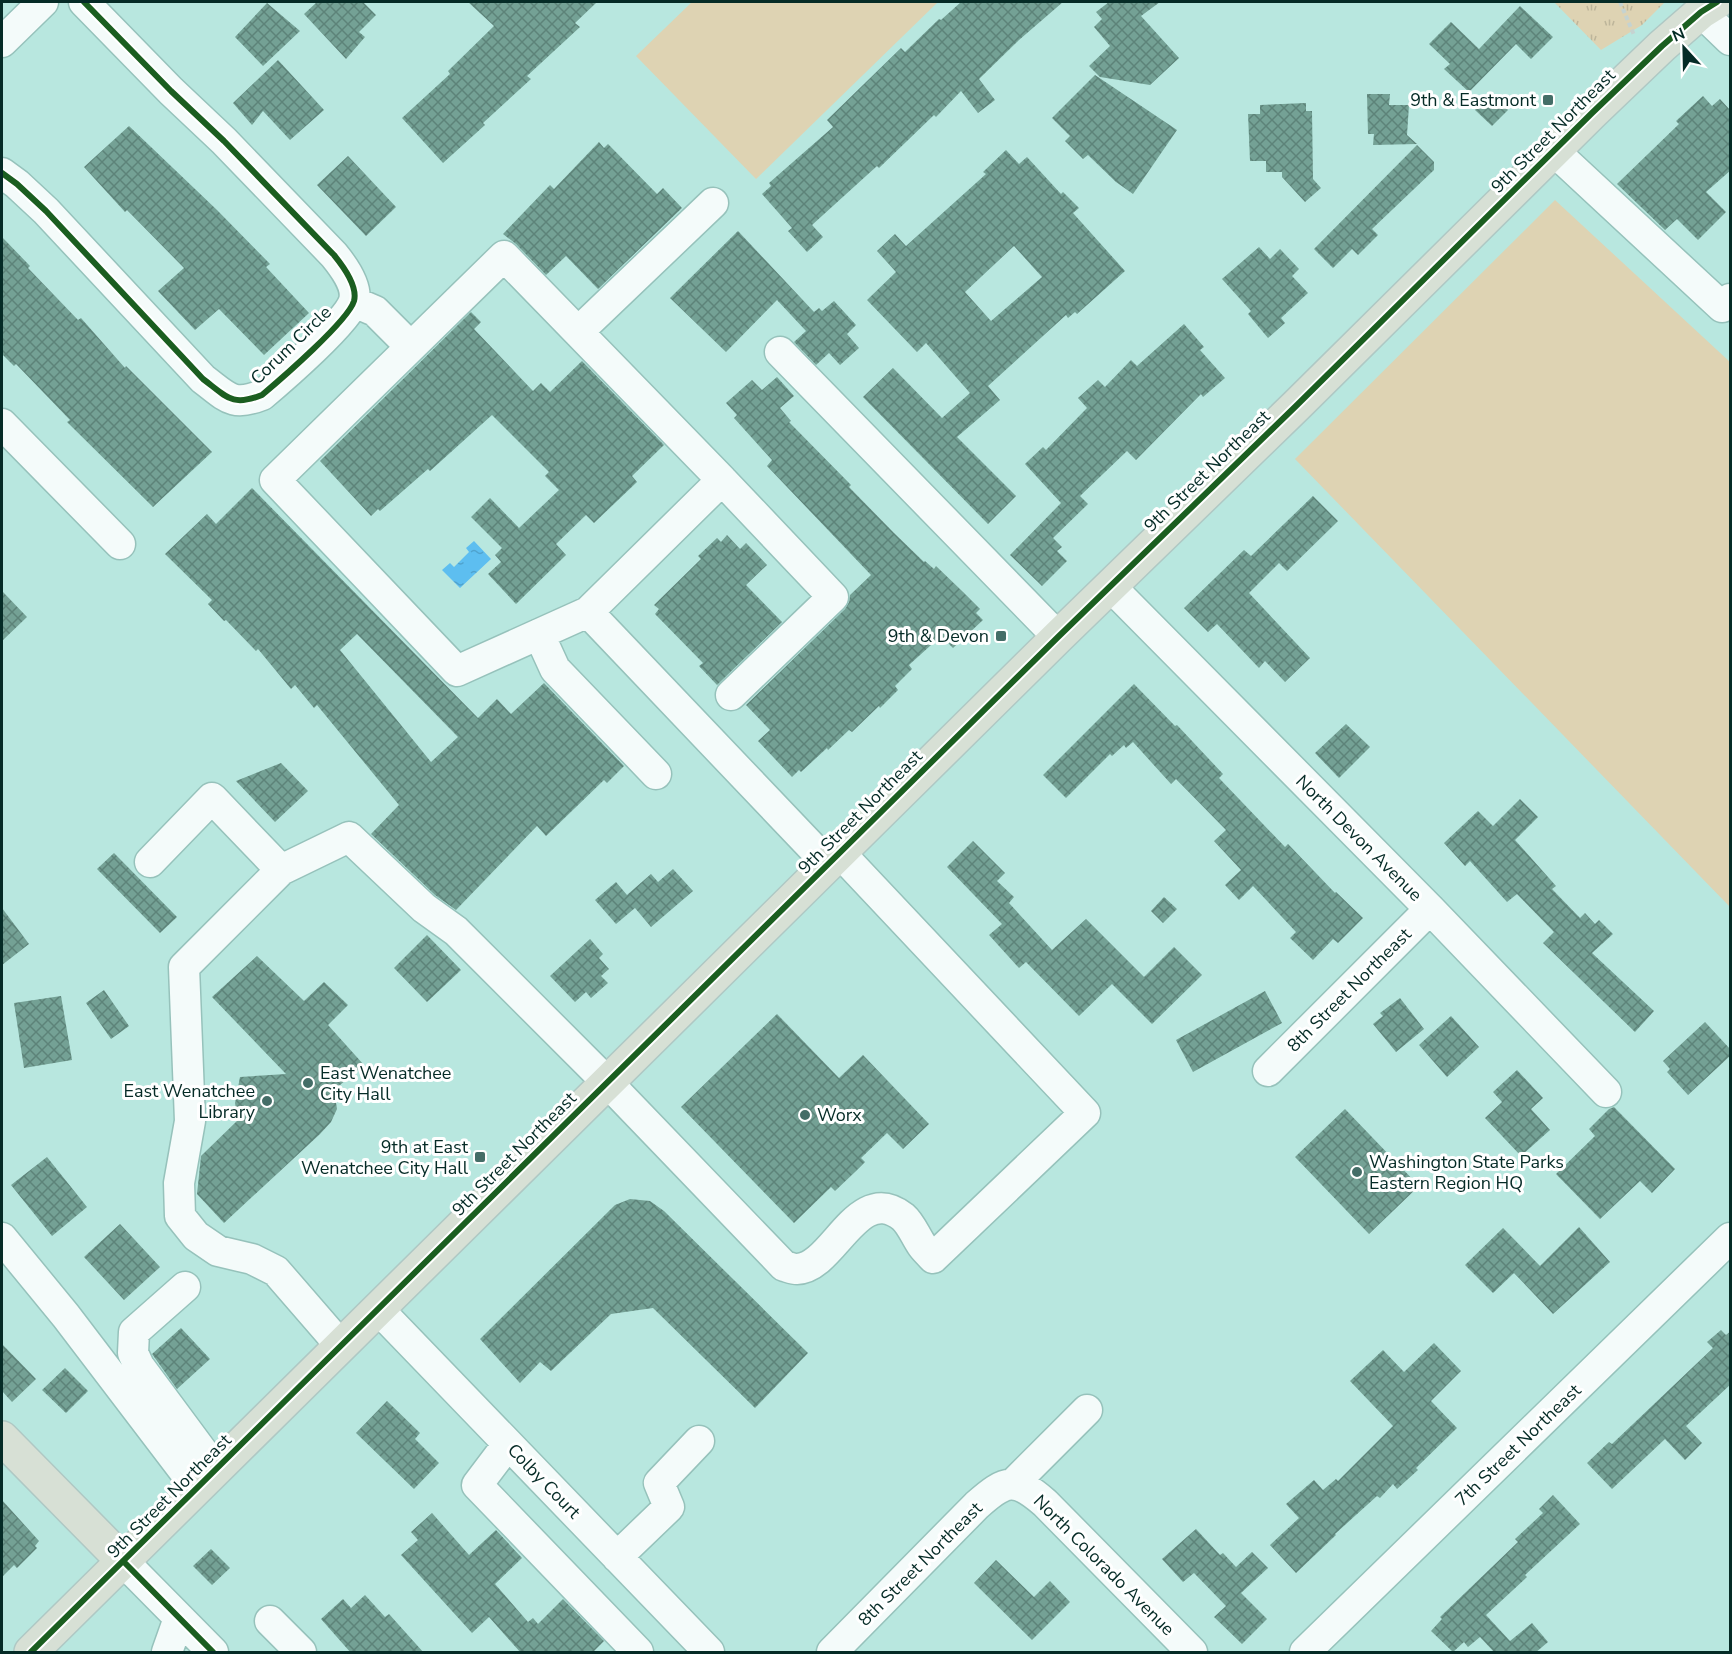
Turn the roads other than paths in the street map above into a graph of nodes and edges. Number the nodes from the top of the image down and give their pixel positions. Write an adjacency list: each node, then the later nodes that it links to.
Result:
1 (43, 2): 5 (street)
2 (84, 2): 10 (street, Corum Circle)
3 (1709, 7): 4 (street); 6 (main road, 9th Street Northeast)
4 (1731, 40)
5 (2, 42)
6 (1554, 151): 9 (street); 17 (main road, 9th Street Northeast)
7 (2, 173): 10 (street, Corum Circle)
8 (712, 202): 11 (street)
9 (1731, 299)
10 (354, 302): 12 (street)
11 (578, 332): 12 (street); 15 (street)
12 (411, 347): 19 (street)
13 (780, 352): 20 (street)
14 (2, 424): 16 (street)
15 (722, 480): 18 (street); 21 (street)
16 (120, 544)
17 (1110, 586): 20 (main road, 9th Street Northeast); 26 (street, North Devon Avenue)
18 (588, 612): 19 (street); 23 (street)
19 (539, 634): 22 (street)
20 (1058, 637): 23 (main road, 9th Street Northeast)
21 (731, 695)
22 (656, 774)
23 (834, 858): 28 (main road, 9th Street Northeast); 28 (street)
24 (150, 862): 25 (street)
25 (282, 870): 28 (street); 34 (street)
26 (1430, 909): 27 (street, 8th Street Northeast); 29 (street, North Devon Avenue)
27 (1268, 1071)
28 (608, 1083): 33 (main road, 9th Street Northeast)
29 (1606, 1092)
30 (2, 1238): 39 (street)
31 (1731, 1238): 53 (street, 7th Street Northeast)
32 (185, 1287): 39 (street)
33 (378, 1309): 34 (main road, 9th Street Northeast); 38 (street, Colby Court)
34 (341, 1346): 39 (main road, 9th Street Northeast)
35 (1087, 1410): 40 (street, 8th Street Northeast)
36 (2, 1438): 42 (main road)
37 (699, 1441): 41 (street)
38 (508, 1444): 41 (street, Colby Court); 49 (street)
39 (206, 1479): 42 (main road, 9th Street Northeast)
40 (1012, 1484): 51 (street, 8th Street Northeast); 52 (street, North Colorado Avenue)
41 (617, 1557): 50 (street, Colby Court)
42 (123, 1561): 43 (street); 45 (main road, 9th Street Northeast)
43 (179, 1618): 46 (street); 47 (street)
44 (270, 1621): 48 (street)
45 (31, 1653)
46 (167, 1653)
47 (213, 1653)
48 (300, 1653)
49 (638, 1653)
50 (709, 1653)
51 (832, 1653)
52 (1192, 1653)
53 (1305, 1653)

